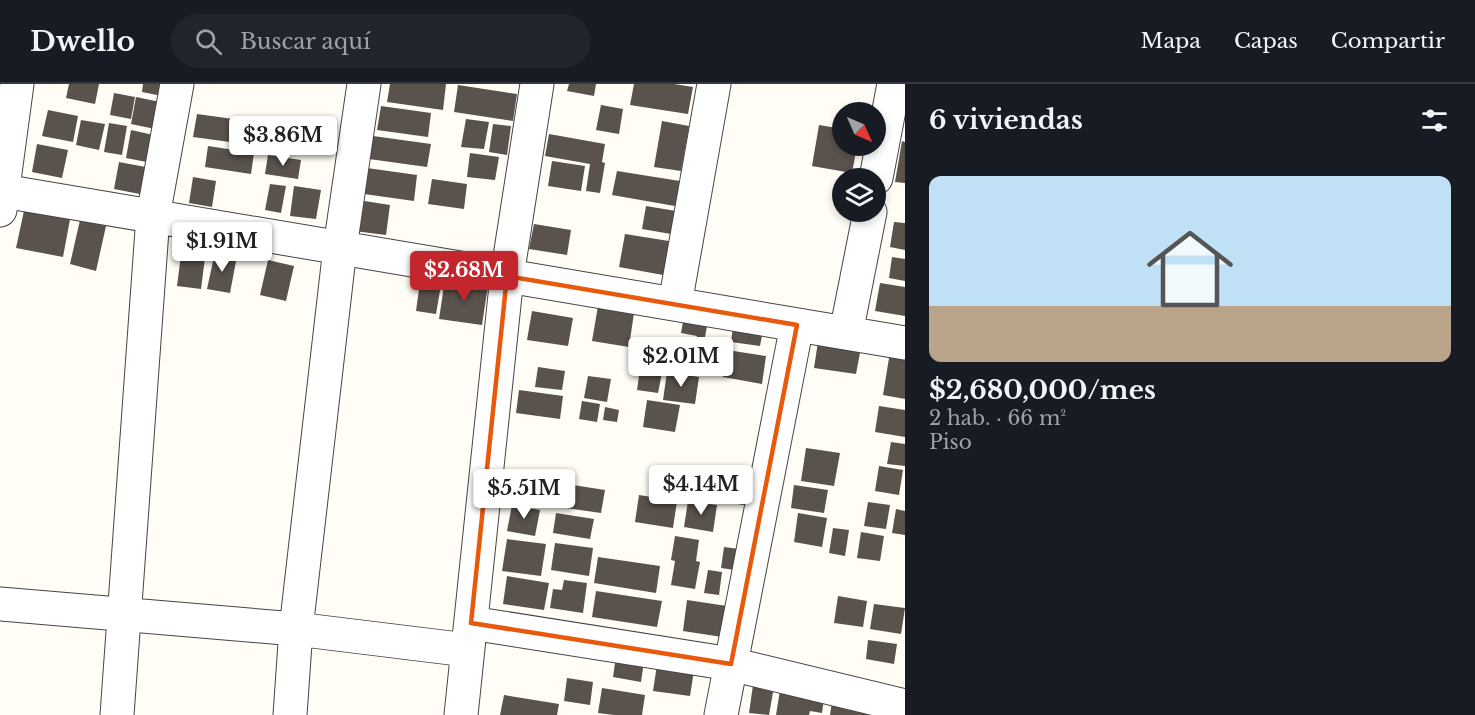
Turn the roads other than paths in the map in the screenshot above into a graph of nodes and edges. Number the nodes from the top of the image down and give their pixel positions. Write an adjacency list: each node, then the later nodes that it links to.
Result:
1 (17, 84): 7 (street)
2 (177, 84): 10 (street)
3 (364, 84): 12 (street)
4 (537, 84): 13 (street)
5 (714, 84): 14 (street)
6 (894, 84): 8 (street)
7 (5, 131): 9 (street)
8 (878, 168)
9 (1, 200): 10 (street)
10 (153, 216): 12 (street); 19 (street)
11 (868, 222): 16 (street)
12 (340, 248): 13 (street); 20 (street)
13 (507, 276): 14 (street); 21 (street)
14 (675, 304): 15 (street)
15 (797, 325): 16 (street); 22 (street)
16 (846, 333): 17 (street)
17 (905, 343)
18 (0, 604): 19 (street)
19 (123, 615): 20 (street); 24 (street)
20 (296, 629): 21 (street); 25 (street)
21 (469, 637): 22 (street); 26 (street)
22 (731, 664): 23 (street); 27 (street)
23 (904, 706)
24 (117, 715)
25 (290, 715)
26 (461, 715)
27 (721, 715)

